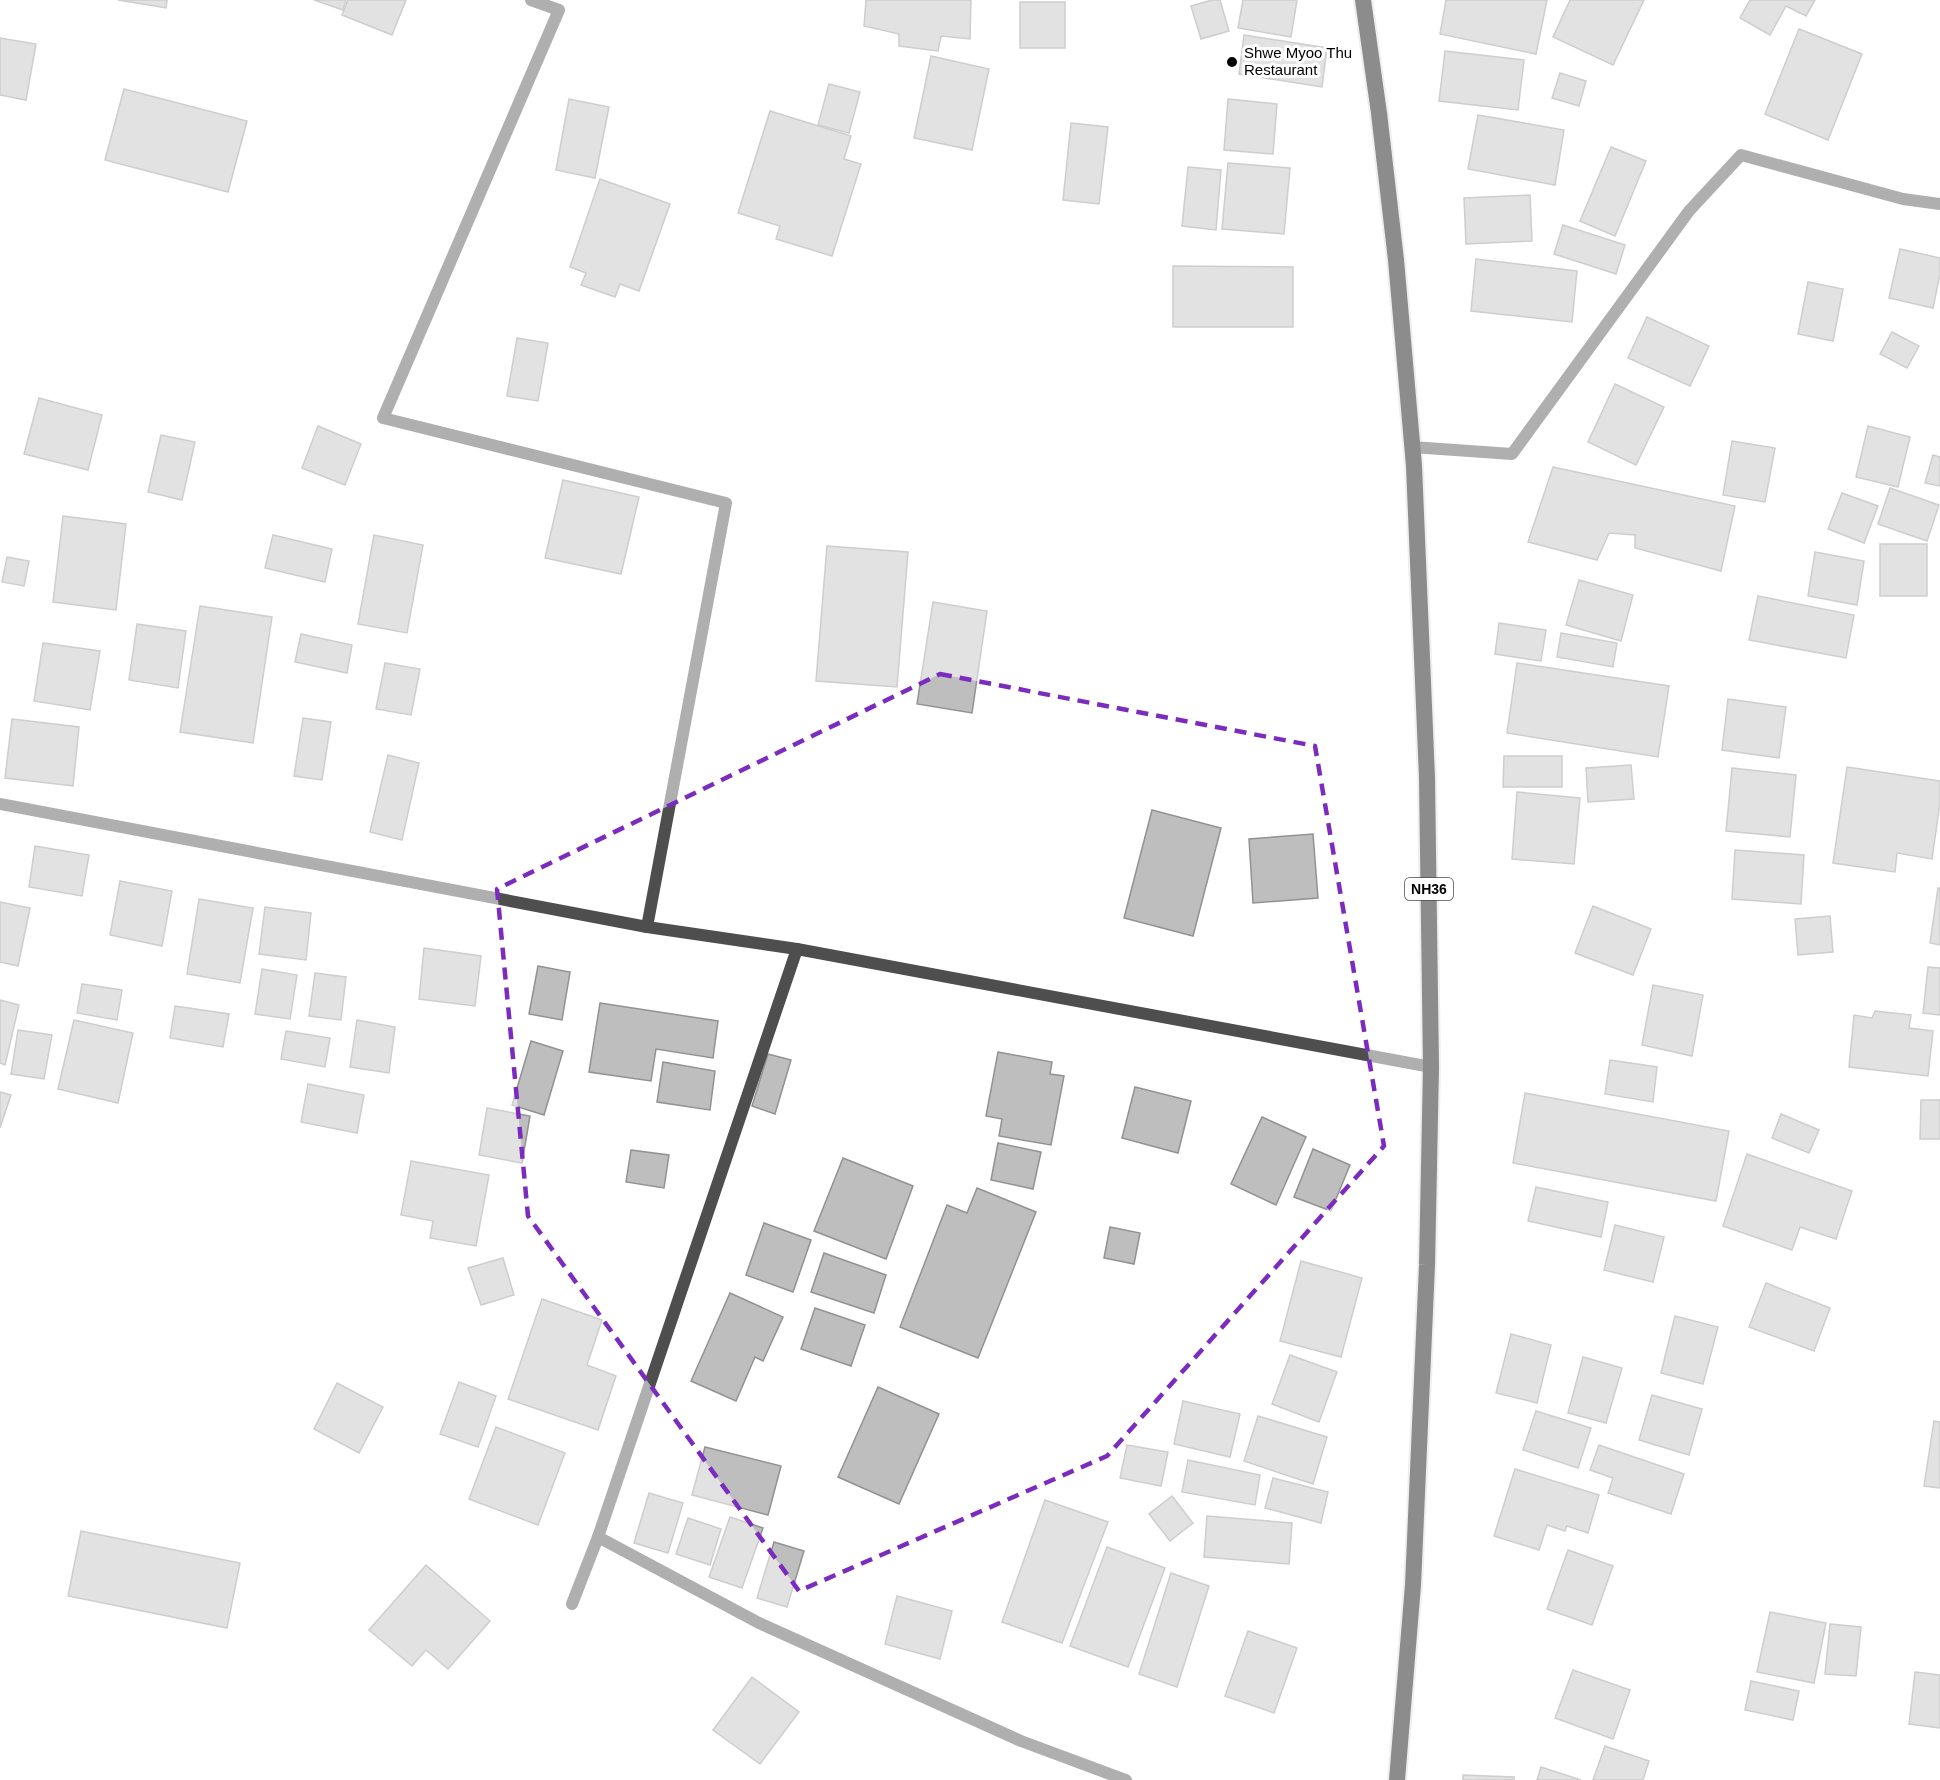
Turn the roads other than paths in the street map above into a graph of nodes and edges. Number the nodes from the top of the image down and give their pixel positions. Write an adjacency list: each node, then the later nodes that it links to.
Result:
1 (531, 0): 6 (street)
2 (1363, 0): 4 (highway, NH36)
3 (1940, 204): 4 (street)
4 (1412, 447): 8 (highway, NH36)
5 (0, 804): 6 (street)
6 (646, 927): 7 (street)
7 (797, 949): 8 (street); 9 (street)
8 (1431, 1067): 12 (highway, NH36)
9 (598, 1537): 10 (street); 11 (street)
10 (572, 1604)
11 (1126, 1780)
12 (1397, 1780)

